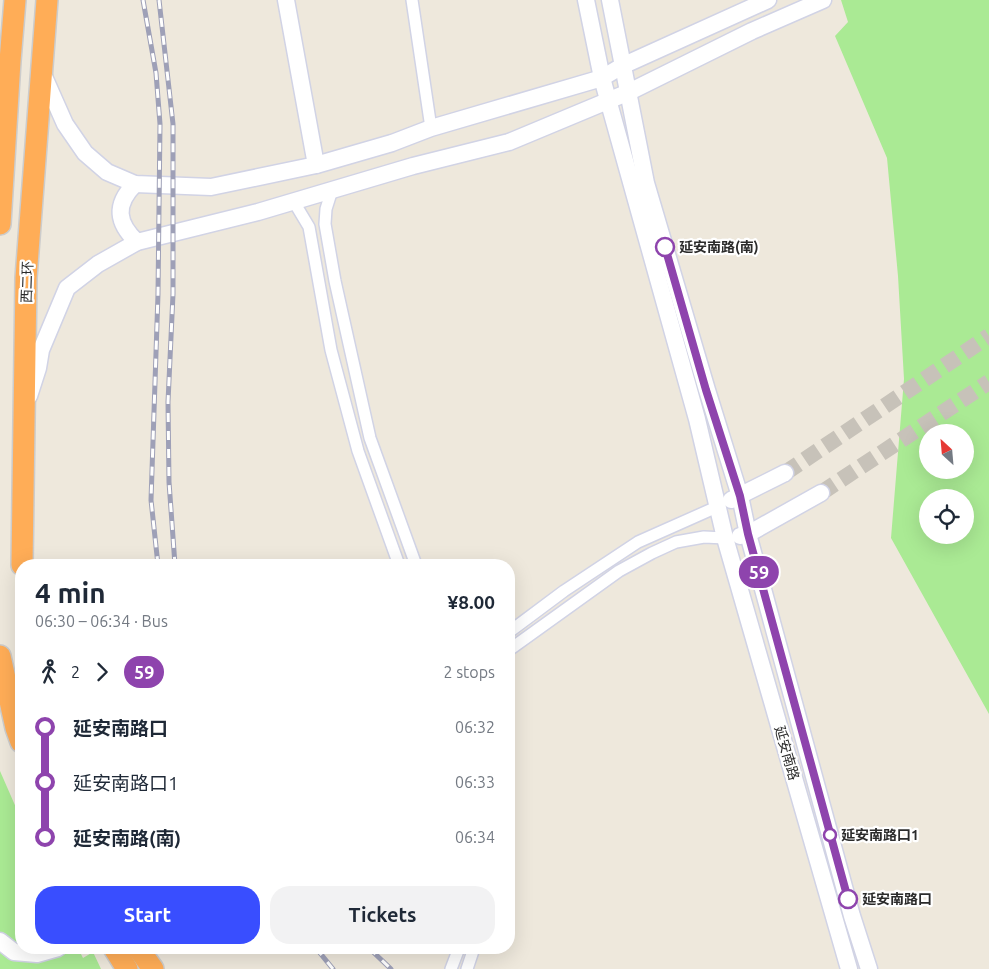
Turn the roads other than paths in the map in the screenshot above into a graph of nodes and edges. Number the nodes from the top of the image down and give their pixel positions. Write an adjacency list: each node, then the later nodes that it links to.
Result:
1 (15, 0): 16 (highway)
2 (286, 0): 15 (street)
3 (412, 0): 14 (street)
4 (586, 0): 11 (street, 延安南路)
5 (610, 0): 9 (street)
6 (768, 0): 9 (street)
7 (823, 0): 12 (street)
8 (48, 3): 10 (highway, 西二环)
9 (622, 66): 11 (street); 12 (street)
10 (42, 72): 17 (street); 22 (highway, 西二环)
11 (602, 78): 13 (street, 延安南路); 14 (street)
12 (629, 92): 13 (street); 25 (street)
13 (609, 100): 18 (street); 26 (street, 延安南路)
14 (431, 128): 15 (street)
15 (316, 165): 17 (street)
16 (2, 172): 20 (highway)
17 (135, 184): 21 (street)
18 (332, 190): 19 (street); 31 (street)
19 (294, 202): 21 (street); 30 (street)
20 (0, 224)
21 (137, 242): 22 (street)
22 (24, 410): 29 (highway, 西二环)
23 (785, 473): 25 (street)
24 (821, 494): 27 (street)
25 (740, 496): 26 (street); 27 (street)
26 (719, 506): 28 (street, 延安南路); 32 (street)
27 (748, 534): 28 (street); 47 (street)
28 (725, 538): 33 (street); 46 (street, 延安南路)
29 (22, 559)
30 (396, 559)
31 (414, 559)
32 (515, 627)
33 (515, 646)
34 (0, 656): 35 (highway)
35 (15, 724)
36 (0, 941): 37 (street)
37 (15, 952)
38 (118, 954): 42 (highway)
39 (142, 954): 43 (highway)
40 (456, 954): 44 (street)
41 (472, 954): 45 (street)
42 (127, 969)
43 (153, 969)
44 (452, 969)
45 (467, 969)
46 (849, 969)
47 (870, 969)

